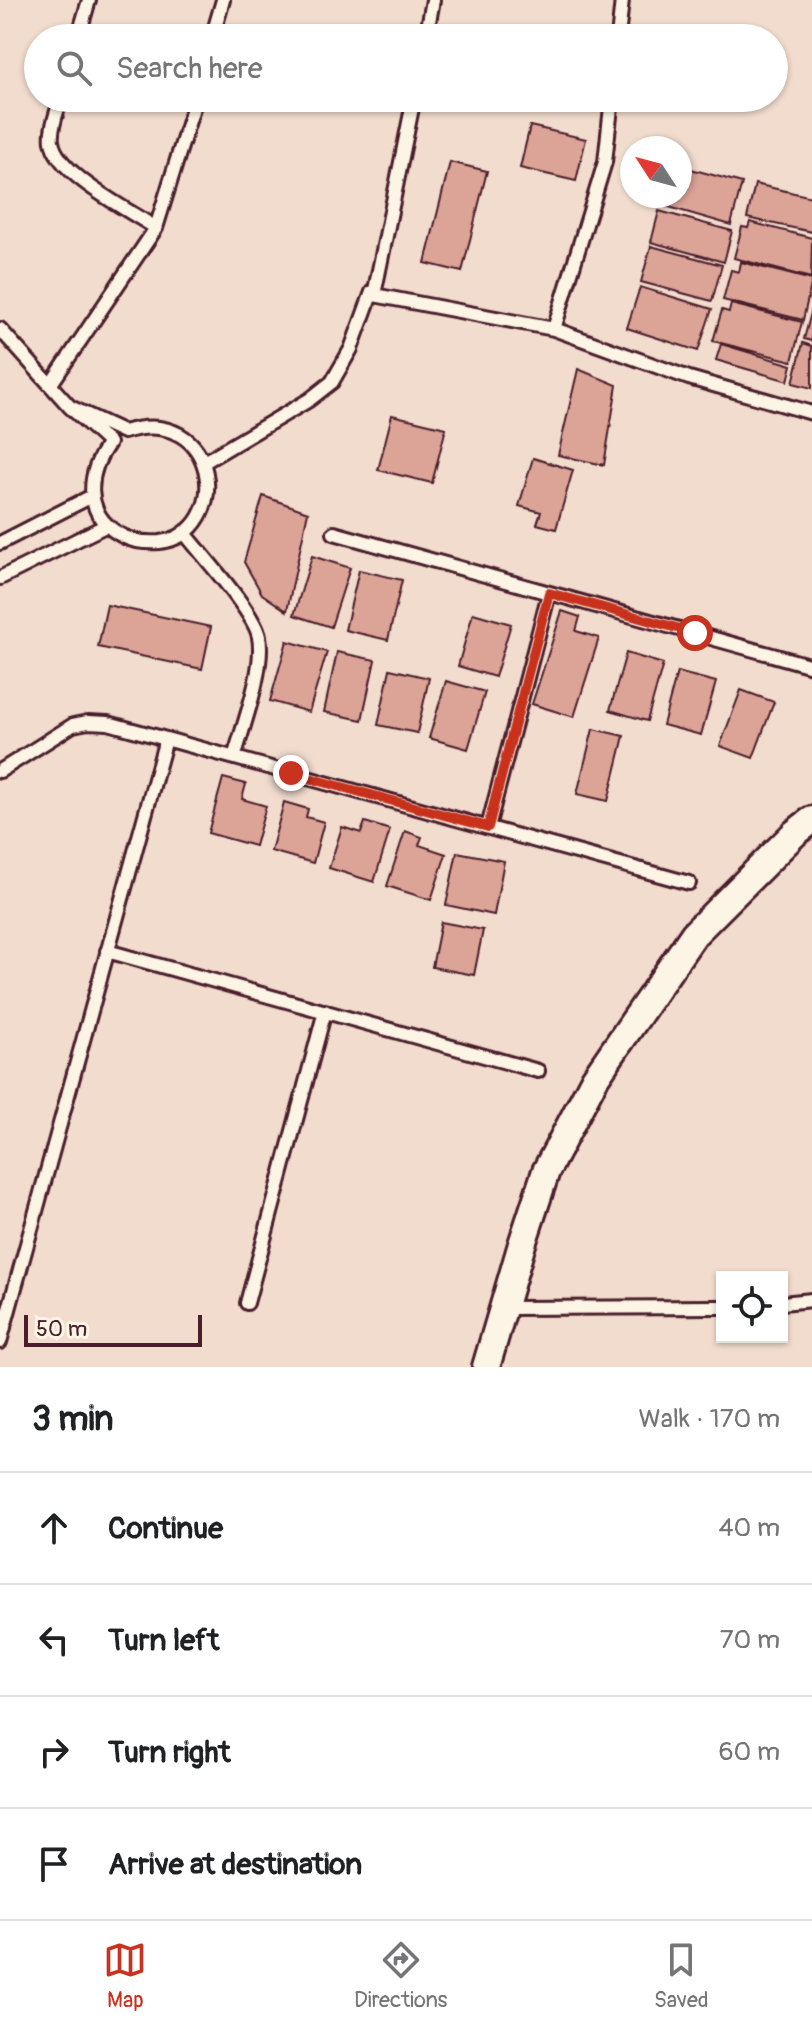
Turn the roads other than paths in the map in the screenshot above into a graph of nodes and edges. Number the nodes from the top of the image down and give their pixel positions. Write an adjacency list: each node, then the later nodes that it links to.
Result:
1 (89, 0): 5 (lane)
2 (223, 0): 6 (lane)
3 (433, 0): 7 (lane)
4 (622, 0): 8 (lane)
5 (82, 24)
6 (216, 24)
7 (429, 24)
8 (619, 24)
9 (58, 112): 13 (lane)
10 (192, 112): 13 (lane)
11 (411, 112): 14 (lane)
12 (610, 112): 16 (lane)
13 (156, 228): 17 (lane)
14 (374, 295): 16 (lane); 20 (lane)
15 (0, 329): 17 (lane)
16 (554, 329): 19 (lane)
17 (51, 384): 18 (lane)
18 (70, 407): 20 (lane); 21 (lane)
19 (812, 413)
20 (204, 462): 23 (lane)
21 (92, 496): 22 (lane); 25 (lane)
22 (107, 525): 23 (lane); 26 (lane)
23 (184, 532): 30 (lane)
24 (334, 533): 27 (lane)
25 (0, 543)
26 (0, 578)
27 (549, 593): 28 (lane); 33 (lane)
28 (812, 666)
29 (166, 739): 30 (lane); 31 (lane); 35 (lane)
30 (234, 758): 33 (lane)
31 (0, 771)
32 (812, 820): 42 (street)
33 (488, 827): 34 (lane)
34 (689, 883)
35 (107, 951): 36 (lane); 43 (lane)
36 (325, 1011): 37 (lane); 40 (lane)
37 (538, 1071)
38 (812, 1300): 39 (lane)
39 (788, 1302)
40 (247, 1303)
41 (716, 1307): 42 (lane)
42 (503, 1308): 44 (street)
43 (0, 1342)
44 (486, 1367)

